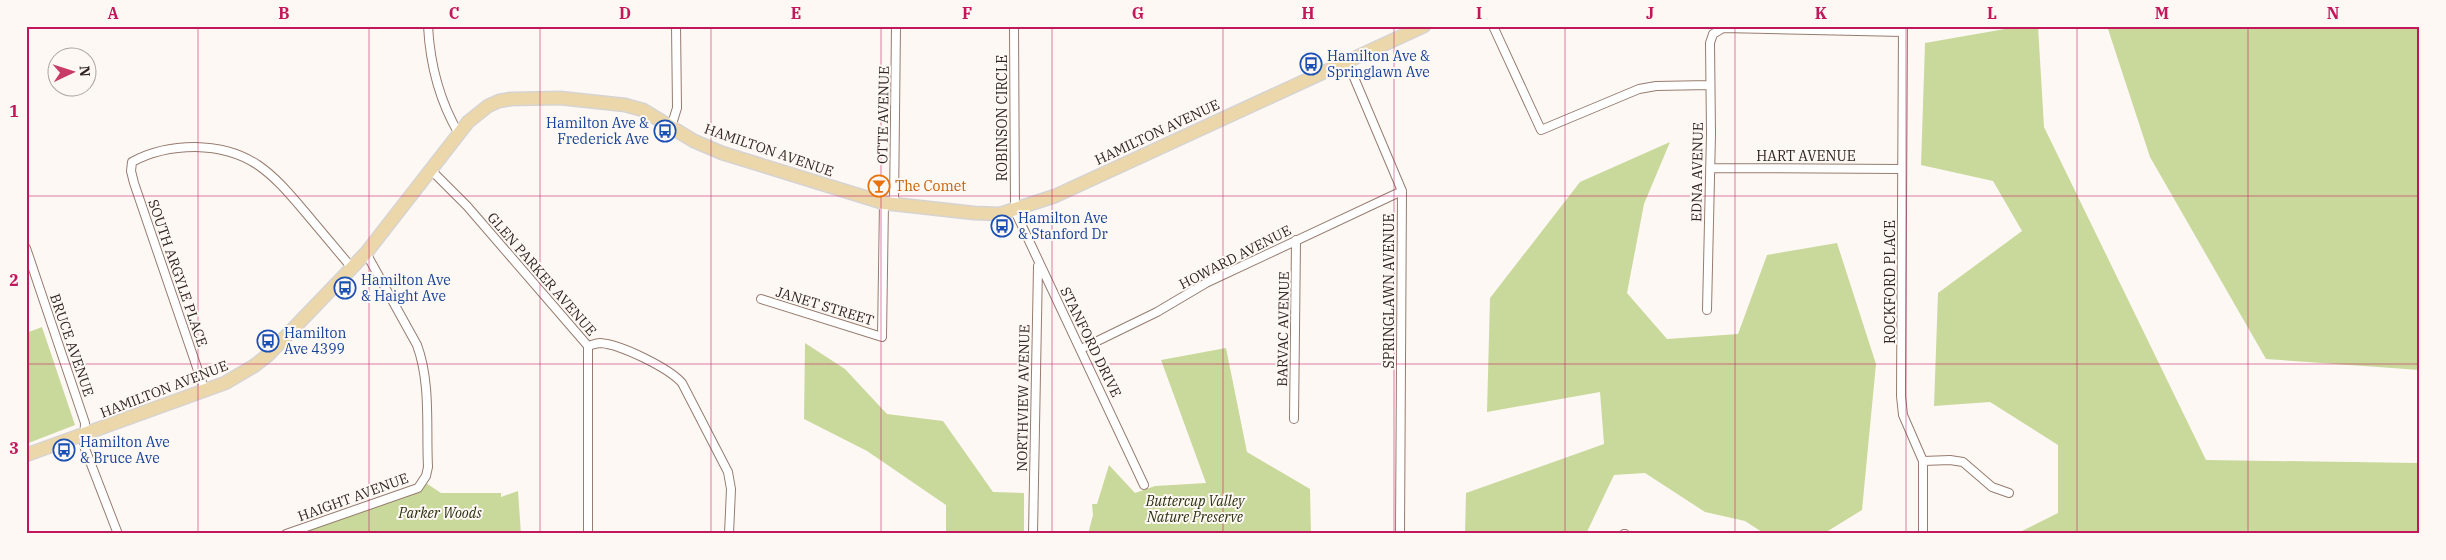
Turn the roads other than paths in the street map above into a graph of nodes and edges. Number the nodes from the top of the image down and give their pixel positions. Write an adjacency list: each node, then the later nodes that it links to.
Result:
1 (428, 26): 11 (street)
2 (676, 26): 10 (street)
3 (896, 26): 16 (street, OTTE AVENUE)
4 (1014, 26): 17 (street, ROBINSON CIRCLE)
5 (1424, 26): 8 (main road, HAMILTON AVENUE)
6 (1493, 26): 9 (street)
7 (1903, 29): 9 (street, EDNA AVENUE); 14 (street, ROCKFORD PLACE)
8 (1347, 61): 15 (street, SPRINGLAWN AVENUE); 17 (main road, HAMILTON AVENUE)
9 (1709, 85): 12 (street, EDNA AVENUE)
10 (671, 127): 11 (main road, HAMILTON AVENUE); 16 (main road, HAMILTON AVENUE)
11 (458, 134): 13 (main road, HAMILTON AVENUE)
12 (1710, 168): 14 (street, HART AVENUE); 24 (street, EDNA AVENUE)
13 (430, 169): 20 (main road, HAMILTON AVENUE); 26 (street, GLEN PARKER AVENUE)
14 (1902, 169): 32 (street, ROCKFORD PLACE)
15 (1402, 191): 18 (street, HOWARD AVENUE); 40 (street, SPRINGLAWN AVENUE)
16 (889, 204): 17 (main road, HAMILTON AVENUE); 25 (street, OTTE AVENUE)
17 (1015, 211): 21 (street, STANFORD DRIVE)
18 (1296, 240): 27 (street, HOWARD AVENUE); 29 (street, BARVAC AVENUE)
19 (26, 248): 30 (street, BRUCE AVENUE)
20 (366, 253): 22 (main road, HAMILTON AVENUE); 36 (street, HAIGHT AVENUE)
21 (1038, 264): 27 (street, STANFORD DRIVE); 39 (street, NORTHVIEW AVENUE)
22 (352, 268): 28 (main road, HAMILTON AVENUE); 28 (street, SOUTH ARGYLE PLACE)
23 (761, 299): 25 (street, JANET STREET)
24 (1707, 310)
25 (882, 337)
26 (588, 346): 37 (street, GLEN PARKER AVENUE); 38 (street)
27 (1081, 349): 33 (street, STANFORD DRIVE)
28 (205, 391): 30 (main road, HAMILTON AVENUE)
29 (1294, 419)
30 (84, 434): 31 (main road, HAMILTON AVENUE); 35 (street, BRUCE AVENUE)
31 (26, 455)
32 (1923, 461): 34 (street); 41 (street, ROCKFORD PLACE)
33 (1144, 485)
34 (2009, 493)
35 (118, 534)
36 (286, 534)
37 (588, 534)
38 (729, 534)
39 (1034, 534)
40 (1400, 534)
41 (1923, 534)

